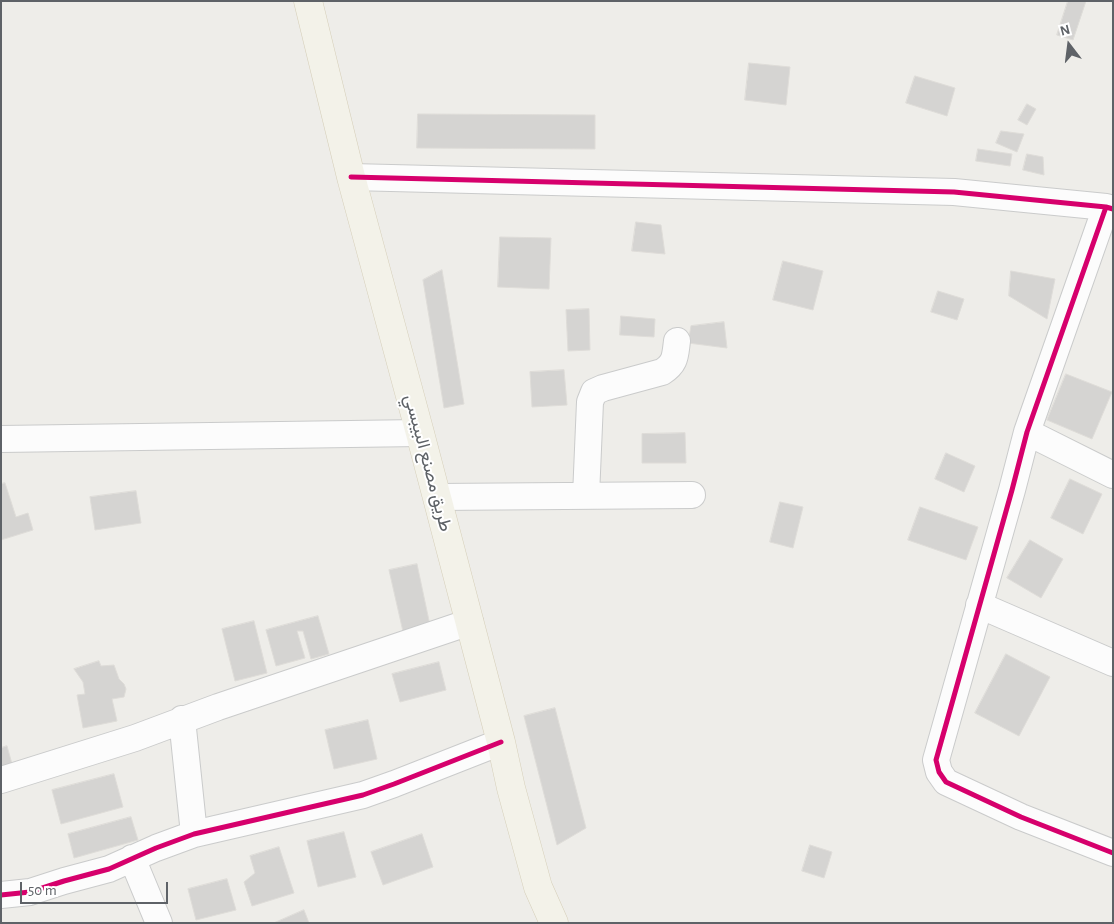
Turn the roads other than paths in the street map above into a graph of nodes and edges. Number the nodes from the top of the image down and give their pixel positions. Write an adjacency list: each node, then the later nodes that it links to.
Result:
1 (308, 1): 2 (main road, طريق مصنع البيبسي)
2 (351, 177): 3 (street); 6 (main road, طريق مصنع البيبسي)
3 (1110, 208): 5 (street)
4 (677, 341): 10 (street)
5 (1027, 432): 8 (street); 12 (street)
6 (420, 433): 7 (street); 11 (main road, طريق مصنع البيبسي)
7 (1, 439)
8 (1113, 475)
9 (692, 495): 10 (street)
10 (586, 496): 11 (street)
11 (437, 497): 13 (main road, طريق مصنع البيبسي)
12 (980, 605): 14 (street); 19 (street)
13 (470, 622): 15 (street); 16 (main road, طريق مصنع البيبسي)
14 (1113, 663)
15 (182, 719): 17 (street); 18 (street)
16 (500, 742): 18 (street); 23 (main road, طريق مصنع البيبسي)
17 (1, 780)
18 (194, 834): 20 (street)
19 (1113, 853)
20 (132, 858): 21 (street); 22 (street)
21 (1, 895)
22 (159, 923)
23 (554, 923)

